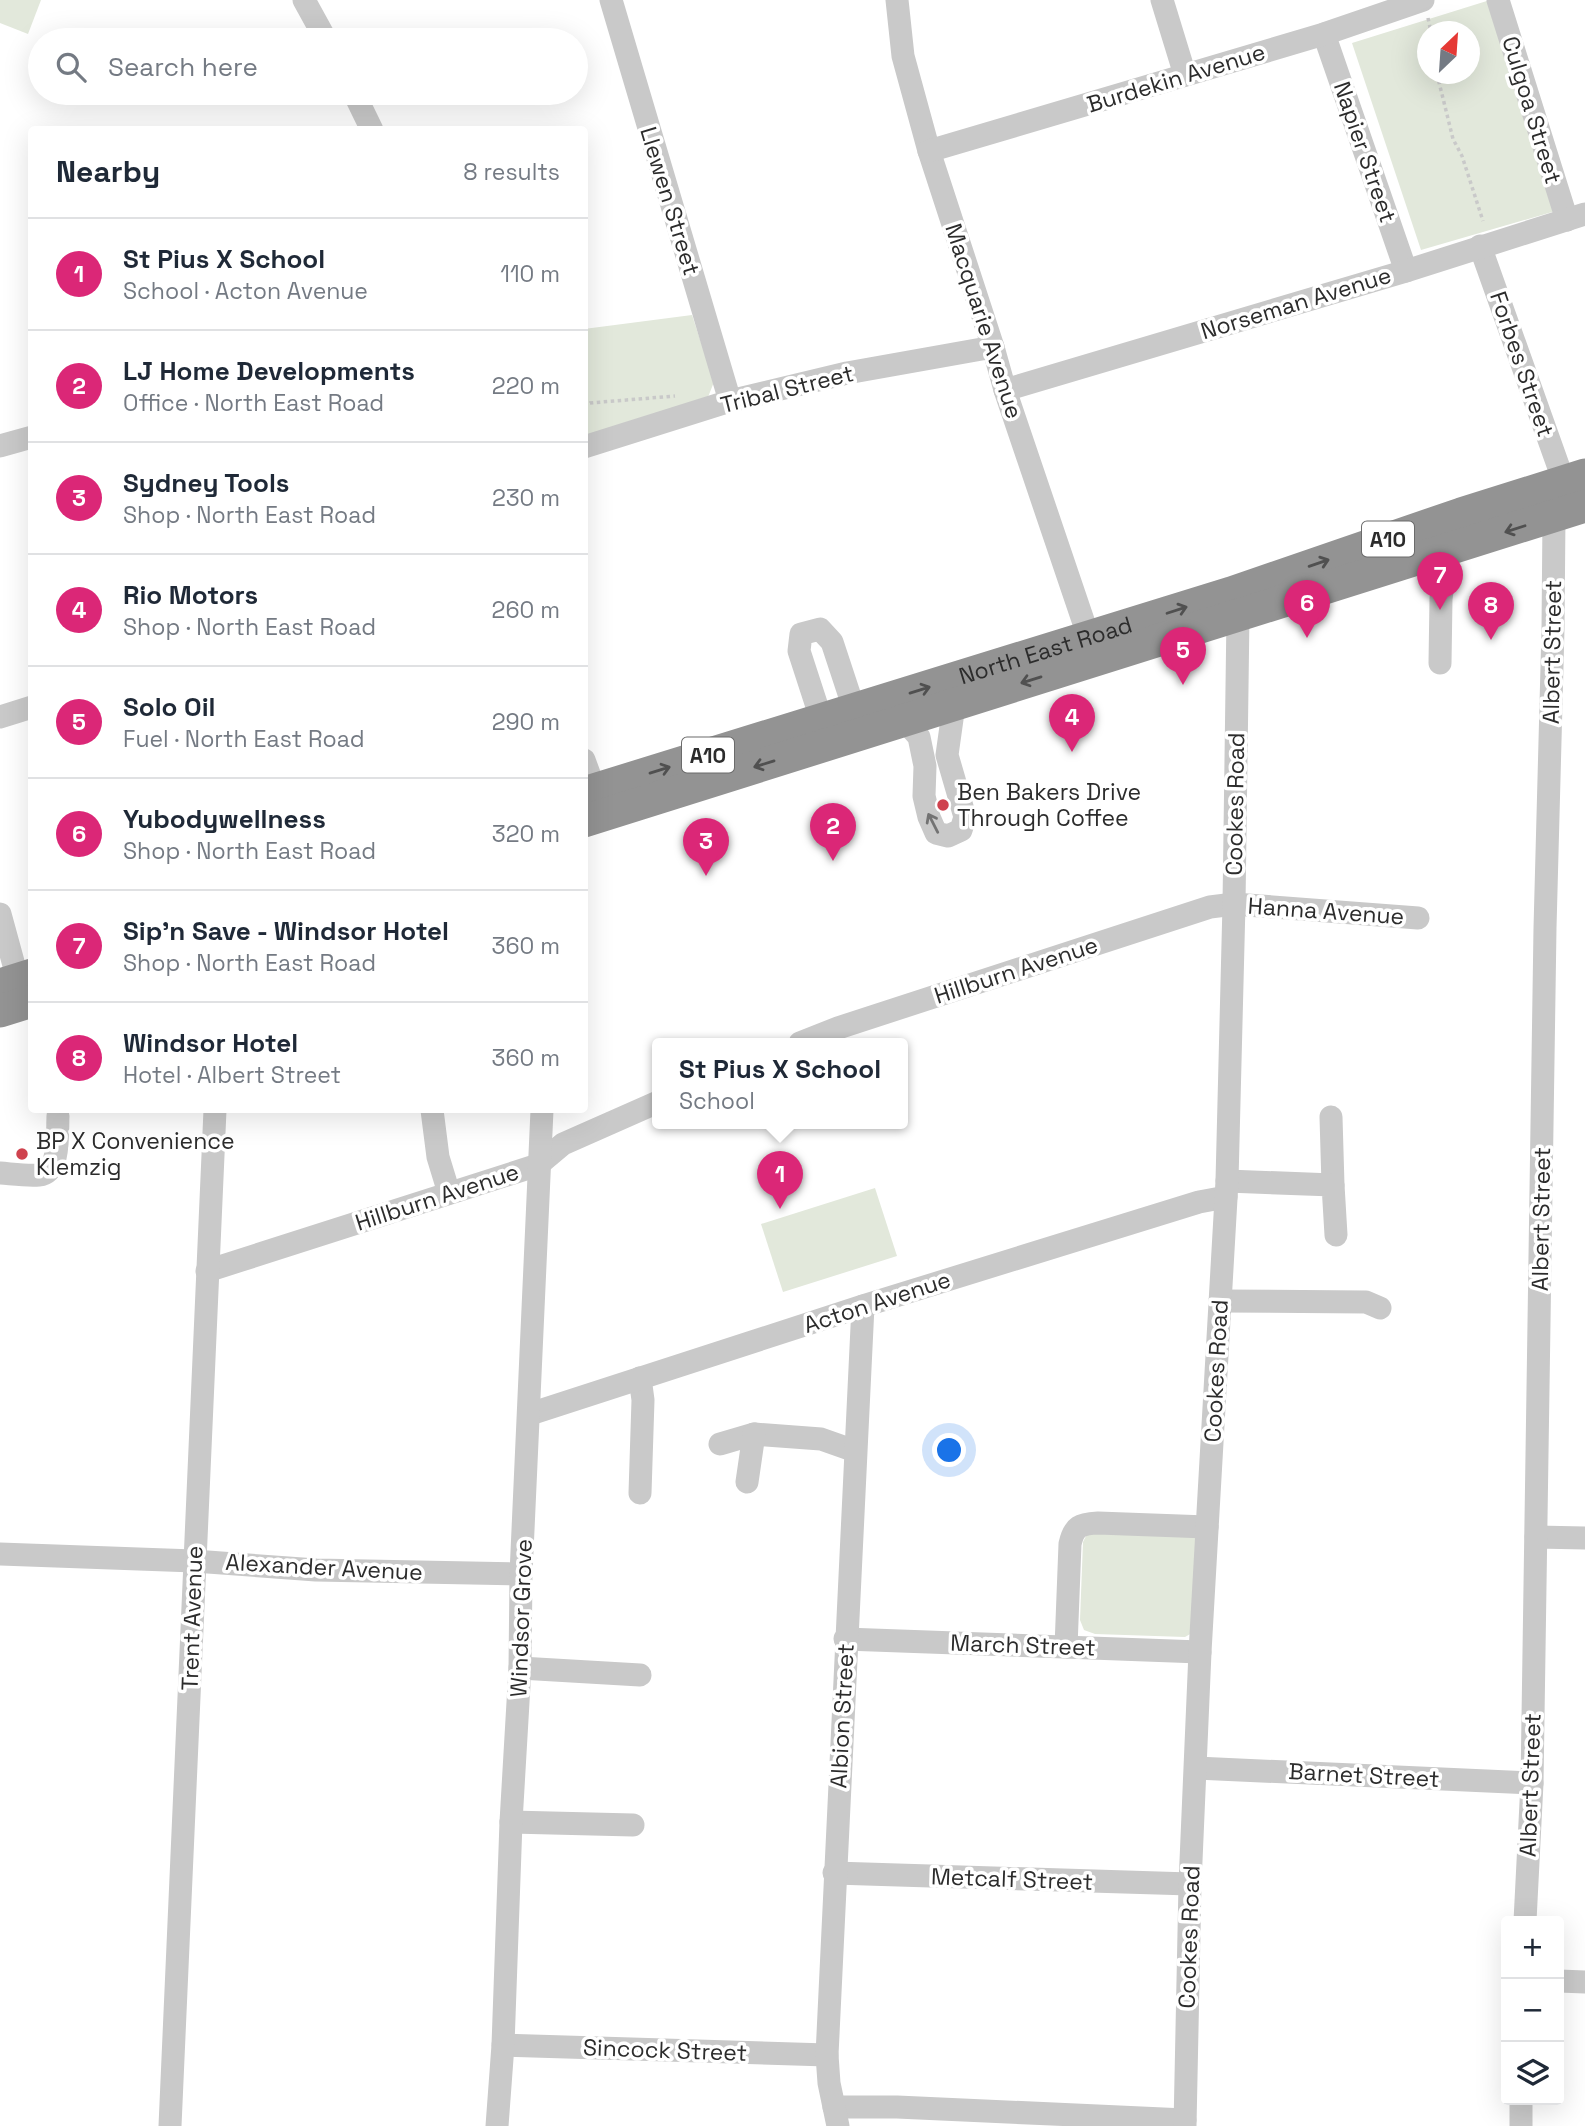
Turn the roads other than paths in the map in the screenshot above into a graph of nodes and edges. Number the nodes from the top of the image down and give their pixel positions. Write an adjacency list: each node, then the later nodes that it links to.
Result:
1 (304, 0): 7 (street)
2 (611, 0): 18 (street, Llewen Street)
3 (897, 0): 12 (street, Macquarie Avenue)
4 (1162, 0): 9 (street)
5 (1423, 0): 8 (street, Burdekin Avenue)
6 (1498, 0): 13 (street, Culgoa Street)
7 (319, 28)
8 (1324, 34): 9 (street, Burdekin Avenue); 15 (street, Napier Street)
9 (1185, 75): 12 (street, Burdekin Avenue)
10 (360, 105): 11 (street)
11 (370, 126)
12 (929, 151): 16 (street, Macquarie Avenue)
13 (1576, 217): 14 (street, Norseman Avenue)
14 (1480, 246): 15 (street, Norseman Avenue); 22 (street, Forbes Street)
15 (1406, 271): 17 (street, Norseman Avenue)
16 (993, 347): 17 (street, Macquarie Avenue); 18 (street, Tribal Street)
17 (1005, 390): 25 (street, Macquarie Avenue)
18 (730, 401): 21 (street, Tribal Street)
19 (28, 438): 20 (street)
20 (0, 446)
21 (588, 446)
22 (1568, 496): 23 (highway, North East Road / A10, one-way to 23); 24 (highway, North East Road / A10, one-way to 22); 63 (street, Albert Street)
23 (1447, 550): 24 (highway, North East Road / A10); 26 (street)
24 (1234, 604): 25 (highway, North East Road / A10); 34 (street, Cookes Road)
25 (1092, 649): 27 (highway, North East Road / A10, one-way to 27); 31 (highway, North East Road / A10, one-way to 25)
26 (1440, 663)
27 (954, 705): 30 (highway, North East Road / A10); 30 (street, one-way to 30)
28 (28, 708): 29 (street)
29 (0, 717)
30 (904, 720): 31 (highway, North East Road / A10)
31 (858, 722): 32 (highway, North East Road / A10); 32 (street)
32 (825, 732): 33 (highway, North East Road / A10)
33 (591, 796)
34 (1234, 904): 36 (street, Hanna Avenue); 38 (street, Hillburn Avenue); 48 (street, Cookes Road)
35 (0, 914): 37 (street)
36 (1418, 918)
37 (18, 992)
38 (813, 1038)
39 (652, 1104): 45 (street, Hillburn Avenue)
40 (215, 1113): 51 (street, Trent Avenue)
41 (432, 1113): 49 (street)
42 (542, 1113): 45 (street, Windsor Grove)
43 (58, 1116): 46 (street)
44 (1331, 1117): 47 (street)
45 (538, 1165): 49 (street, Hillburn Avenue); 56 (street, Windsor Grove)
46 (0, 1174)
47 (1333, 1185): 48 (street, Acton Avenue); 50 (street)
48 (1226, 1189): 52 (street, Cookes Road); 53 (street, Acton Avenue)
49 (449, 1193): 51 (street, Hillburn Avenue)
50 (1336, 1236)
51 (207, 1270): 66 (street, Trent Avenue)
52 (1220, 1301): 54 (street); 62 (street, Cookes Road)
53 (863, 1306): 55 (street, Acton Avenue); 59 (street, Albion Street)
54 (1380, 1308)
55 (640, 1378): 56 (street, Acton Avenue); 61 (street)
56 (530, 1413): 67 (street, Windsor Grove)
57 (754, 1434): 58 (street); 59 (street); 60 (street)
58 (720, 1444)
59 (855, 1451): 68 (street, Albion Street)
60 (747, 1482)
61 (640, 1493)
62 (1207, 1527): 69 (street); 70 (street, Cookes Road)
63 (1536, 1537): 64 (street); 74 (street, Albert Street)
64 (1585, 1538)
65 (0, 1554): 66 (street, Alexander Avenue)
66 (194, 1561): 67 (street, Alexander Avenue); 87 (street, Trent Avenue)
67 (522, 1574): 71 (street, Windsor Grove)
68 (845, 1639): 69 (street, March Street); 77 (street, Albion Street)
69 (1066, 1647): 70 (street, March Street)
70 (1200, 1653): 73 (street, Cookes Road)
71 (520, 1668): 72 (street); 75 (street, Windsor Grove)
72 (640, 1675)
73 (1196, 1768): 74 (street, Barnet Street); 78 (street, Cookes Road)
74 (1532, 1783): 79 (street, Albert Street)
75 (511, 1822): 76 (street); 82 (street, Windsor Grove)
76 (634, 1825)
77 (834, 1873): 78 (street, Metcalf Street); 83 (street, Albion Street)
78 (1190, 1884): 86 (street, Cookes Road)
79 (1525, 1916)
80 (1564, 1981): 81 (street)
81 (1585, 1982)
82 (503, 2045): 83 (street, Sincock Street); 88 (street, Windsor Grove)
83 (827, 2055): 85 (street, Albion Street)
84 (1521, 2105): 89 (street)
85 (836, 2116): 86 (street)
86 (1185, 2123)
87 (170, 2126)
88 (497, 2126)
89 (1521, 2126)

